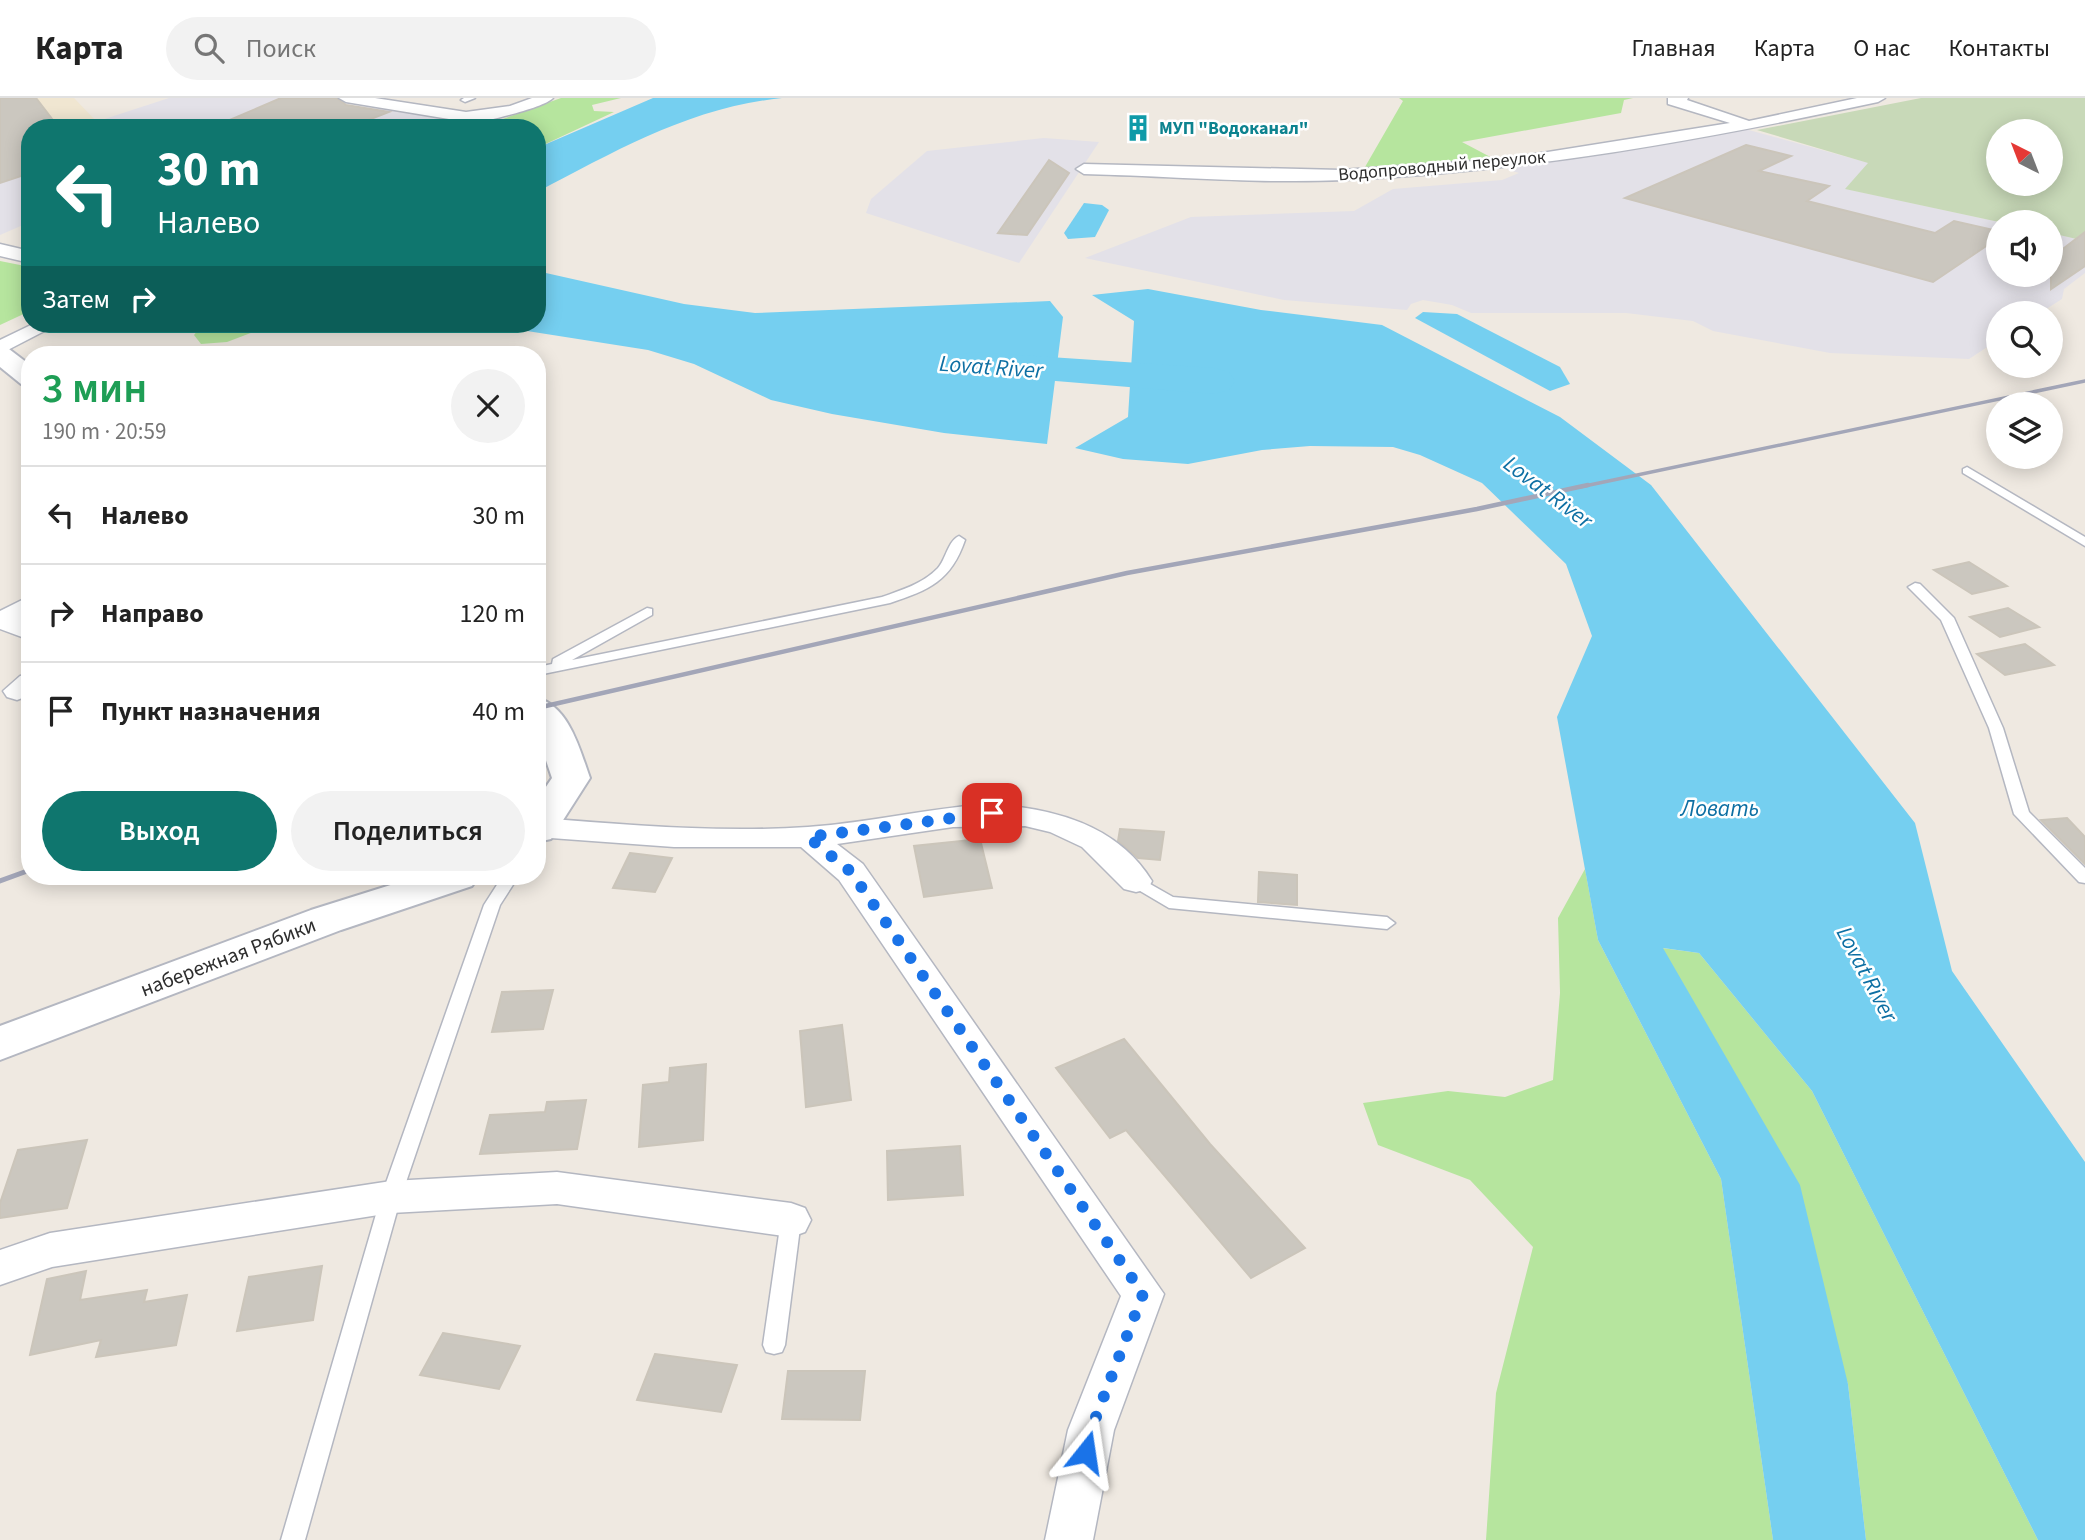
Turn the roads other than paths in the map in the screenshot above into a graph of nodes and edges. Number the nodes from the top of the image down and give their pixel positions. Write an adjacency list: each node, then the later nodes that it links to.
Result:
1 (348, 98): 5 (street)
2 (546, 98): 5 (street)
3 (1681, 98): 7 (street)
4 (1878, 98): 7 (street, Водопроводный переулок)
5 (466, 117): 6 (street)
6 (462, 119)
7 (1749, 125): 8 (street, Водопроводный переулок)
8 (1084, 169)
9 (0, 250): 10 (street)
10 (21, 255)
11 (30, 333): 12 (street)
12 (0, 348)
13 (0, 354): 14 (street)
14 (21, 371)
15 (1967, 471): 17 (lane)
16 (959, 540): 24 (lane)
17 (2085, 542)
18 (1915, 587): 29 (lane)
19 (21, 609): 21 (street)
20 (647, 612): 23 (lane)
21 (2, 621): 22 (street)
22 (21, 628)
23 (546, 669)
24 (546, 671)
25 (546, 721): 26 (street)
26 (546, 817)
27 (546, 831): 28 (street)
28 (808, 837): 30 (street); 40 (street)
29 (2085, 878)
30 (1136, 881): 33 (lane)
31 (433, 885): 34 (street, набережная Рябики)
32 (505, 885): 35 (lane)
33 (1387, 923)
34 (0, 1044)
35 (391, 1197): 36 (street); 37 (street); 39 (lane)
36 (790, 1220): 38 (lane)
37 (0, 1268)
38 (775, 1345)
39 (293, 1540)
40 (1069, 1540)

